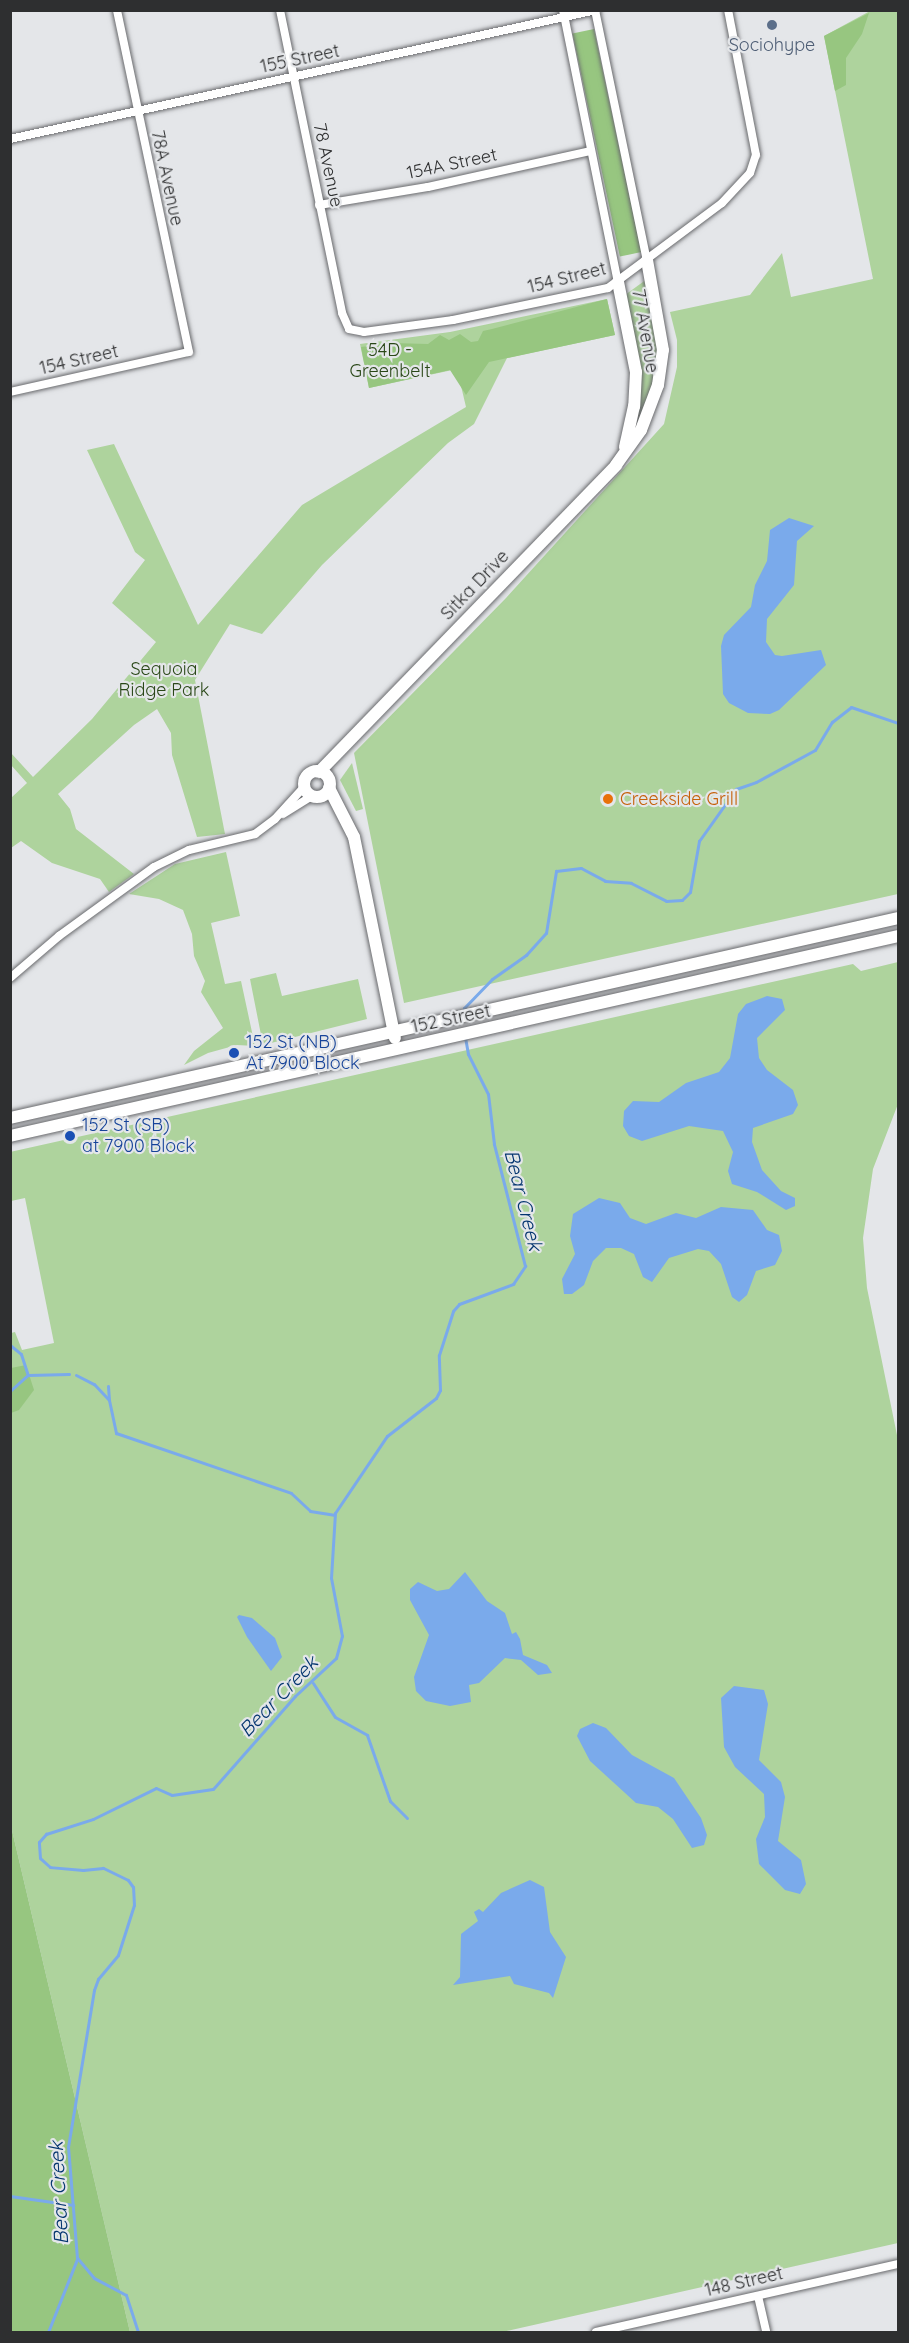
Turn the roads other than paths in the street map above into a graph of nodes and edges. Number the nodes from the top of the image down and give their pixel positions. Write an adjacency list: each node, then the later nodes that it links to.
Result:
1 (117, 10): 7 (street, 78A Avenue)
2 (280, 10): 6 (street, 78 Avenue)
3 (728, 10): 11 (street, 154 Street)
4 (595, 11): 5 (street, 155 Street); 11 (street, 77 Avenue)
5 (564, 14): 6 (street, 155 Street); 9 (street, 77 Avenue)
6 (293, 77): 7 (street, 155 Street); 10 (street, 78 Avenue)
7 (136, 111): 8 (street, 155 Street); 14 (street, 78A Avenue)
8 (10, 139)
9 (591, 151): 10 (street, 154A Street); 12 (street, 77 Avenue)
10 (319, 205): 13 (street, 78 Avenue)
11 (647, 260): 12 (street, 154 Street); 16 (main road, 77 Avenue)
12 (618, 282): 13 (street, 154 Street); 16 (main road, 77 Avenue)
13 (346, 325)
14 (189, 352): 15 (street, 154 Street)
15 (10, 392)
16 (623, 454): 17 (main road, Sitka Drive)
17 (319, 786): 20 (street); 21 (main road)
18 (898, 918): 21 (main road, 152 Street)
19 (898, 936): 22 (main road, 152 Street)
20 (10, 978)
21 (394, 1031): 22 (main road); 23 (main road, 152 Street)
22 (398, 1049): 24 (main road, 152 Street)
23 (10, 1118)
24 (10, 1136)
25 (898, 2264): 26 (street, 148 Street)
26 (758, 2296): 27 (street, 148 Street); 28 (street)
27 (596, 2332)
28 (766, 2332)

